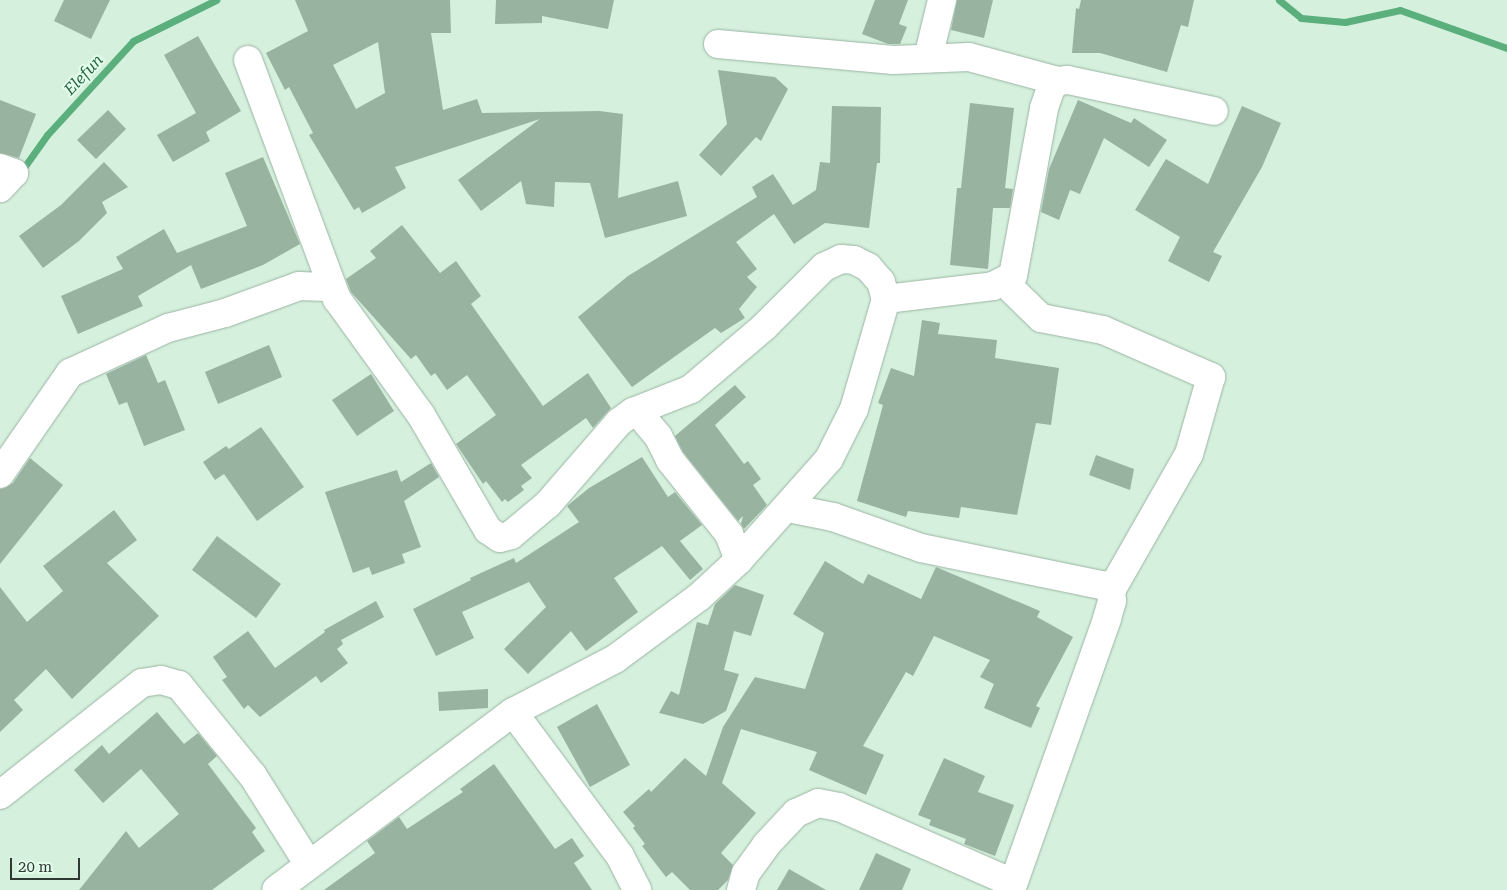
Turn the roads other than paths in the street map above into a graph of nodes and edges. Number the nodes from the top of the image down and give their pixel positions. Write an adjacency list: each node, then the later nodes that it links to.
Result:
1 (942, 0): 3 (street)
2 (718, 44): 3 (street)
3 (928, 58): 5 (street)
4 (248, 60): 10 (street)
5 (1058, 82): 6 (street); 9 (street)
6 (1214, 111)
7 (0, 168): 8 (street)
8 (0, 188)
9 (1004, 282): 11 (street); 16 (street)
10 (332, 287): 12 (street); 13 (street)
11 (886, 299): 12 (street); 14 (street)
12 (633, 412): 15 (street)
13 (0, 474)
14 (788, 508): 15 (street); 16 (street)
15 (740, 560): 17 (street)
16 (1111, 591): 20 (street)
17 (513, 712): 19 (street); 22 (street)
18 (0, 795): 19 (street)
19 (309, 864): 21 (street)
20 (1012, 886): 23 (street)
21 (276, 890)
22 (637, 890)
23 (741, 890)

